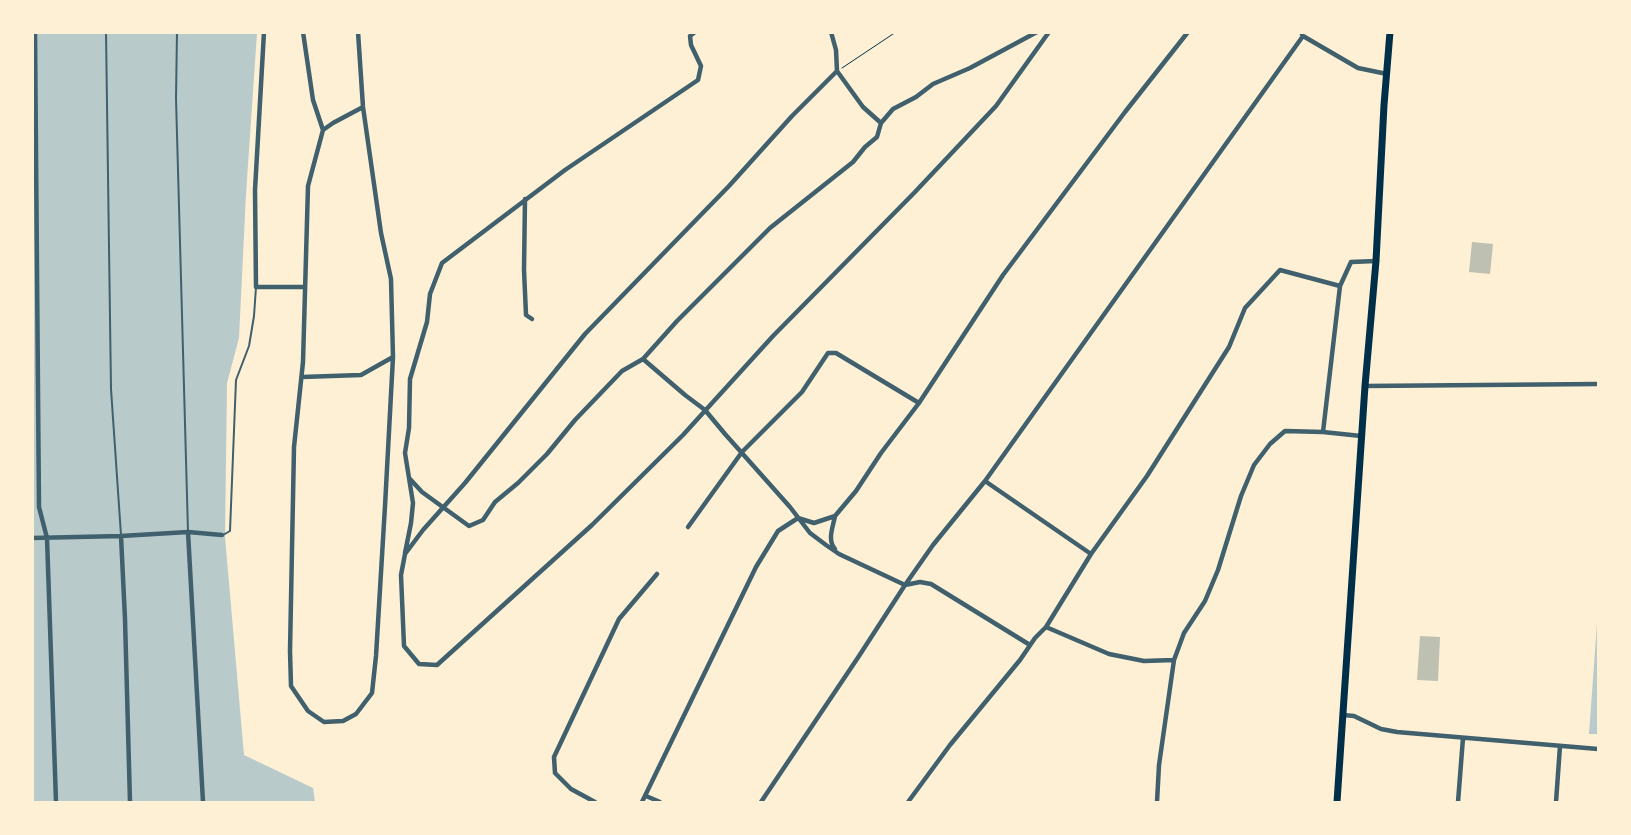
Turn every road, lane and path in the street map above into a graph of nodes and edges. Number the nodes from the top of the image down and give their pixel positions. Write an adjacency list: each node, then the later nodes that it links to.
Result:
1 (34, 32): 46 (street)
2 (106, 32): 44 (lane)
3 (176, 32): 42 (lane)
4 (264, 32): 23 (street)
5 (303, 32): 19 (street)
6 (358, 32): 17 (street)
7 (831, 32): 15 (street)
8 (896, 32): 15 (path)
9 (1037, 32): 18 (street)
10 (1049, 32): 32 (street)
11 (1188, 32): 31 (street)
12 (1390, 32): 16 (main road)
13 (693, 34): 20 (street)
14 (1302, 34): 16 (street); 37 (street)
15 (837, 71): 18 (street); 38 (street)
16 (1387, 74): 21 (main road)
17 (363, 107): 19 (street); 26 (street)
18 (881, 123): 27 (street)
19 (323, 130): 24 (street)
20 (525, 199): 25 (street); 36 (street)
21 (1376, 261): 22 (street); 30 (main road)
22 (1340, 286): 33 (street); 49 (street)
23 (256, 287): 24 (street); 43 (lane)
24 (305, 287): 28 (street)
25 (532, 320)
26 (393, 357): 28 (street); 28 (street)
27 (643, 359): 32 (street); 38 (street)
28 (302, 377)
29 (1598, 384): 30 (street)
30 (1365, 386): 34 (main road)
31 (918, 403): 35 (street); 39 (street)
32 (705, 410): 35 (street); 47 (street)
33 (1324, 432): 34 (street); 54 (street)
34 (1361, 436): 55 (main road)
35 (742, 452): 40 (street); 41 (street)
36 (410, 479): 38 (street); 47 (street)
37 (985, 481): 49 (street); 51 (street)
38 (443, 508): 47 (street)
39 (835, 516): 40 (street); 48 (street)
40 (798, 518): 48 (street); 59 (street)
41 (688, 527)
42 (188, 532): 43 (street); 44 (street); 62 (street)
43 (222, 535)
44 (121, 536): 46 (street); 61 (street)
45 (32, 538): 46 (street)
46 (47, 538): 60 (street)
47 (405, 554)
48 (839, 554): 51 (street)
49 (1091, 554): 52 (street)
50 (657, 574): 63 (street)
51 (905, 585): 53 (street); 66 (street)
52 (1046, 627): 53 (street); 54 (street)
53 (1030, 645): 67 (street)
54 (1174, 660): 68 (street)
55 (1343, 715): 56 (street); 69 (main road)
56 (1463, 738): 57 (street); 70 (street)
57 (1560, 746): 58 (street); 71 (street)
58 (1598, 750)
59 (646, 796): 64 (street); 65 (street)
60 (56, 802)
61 (130, 802)
62 (203, 802)
63 (595, 802)
64 (642, 802)
65 (660, 802)
66 (761, 802)
67 (908, 802)
68 (1157, 802)
69 (1337, 802)
70 (1458, 802)
71 (1556, 802)

